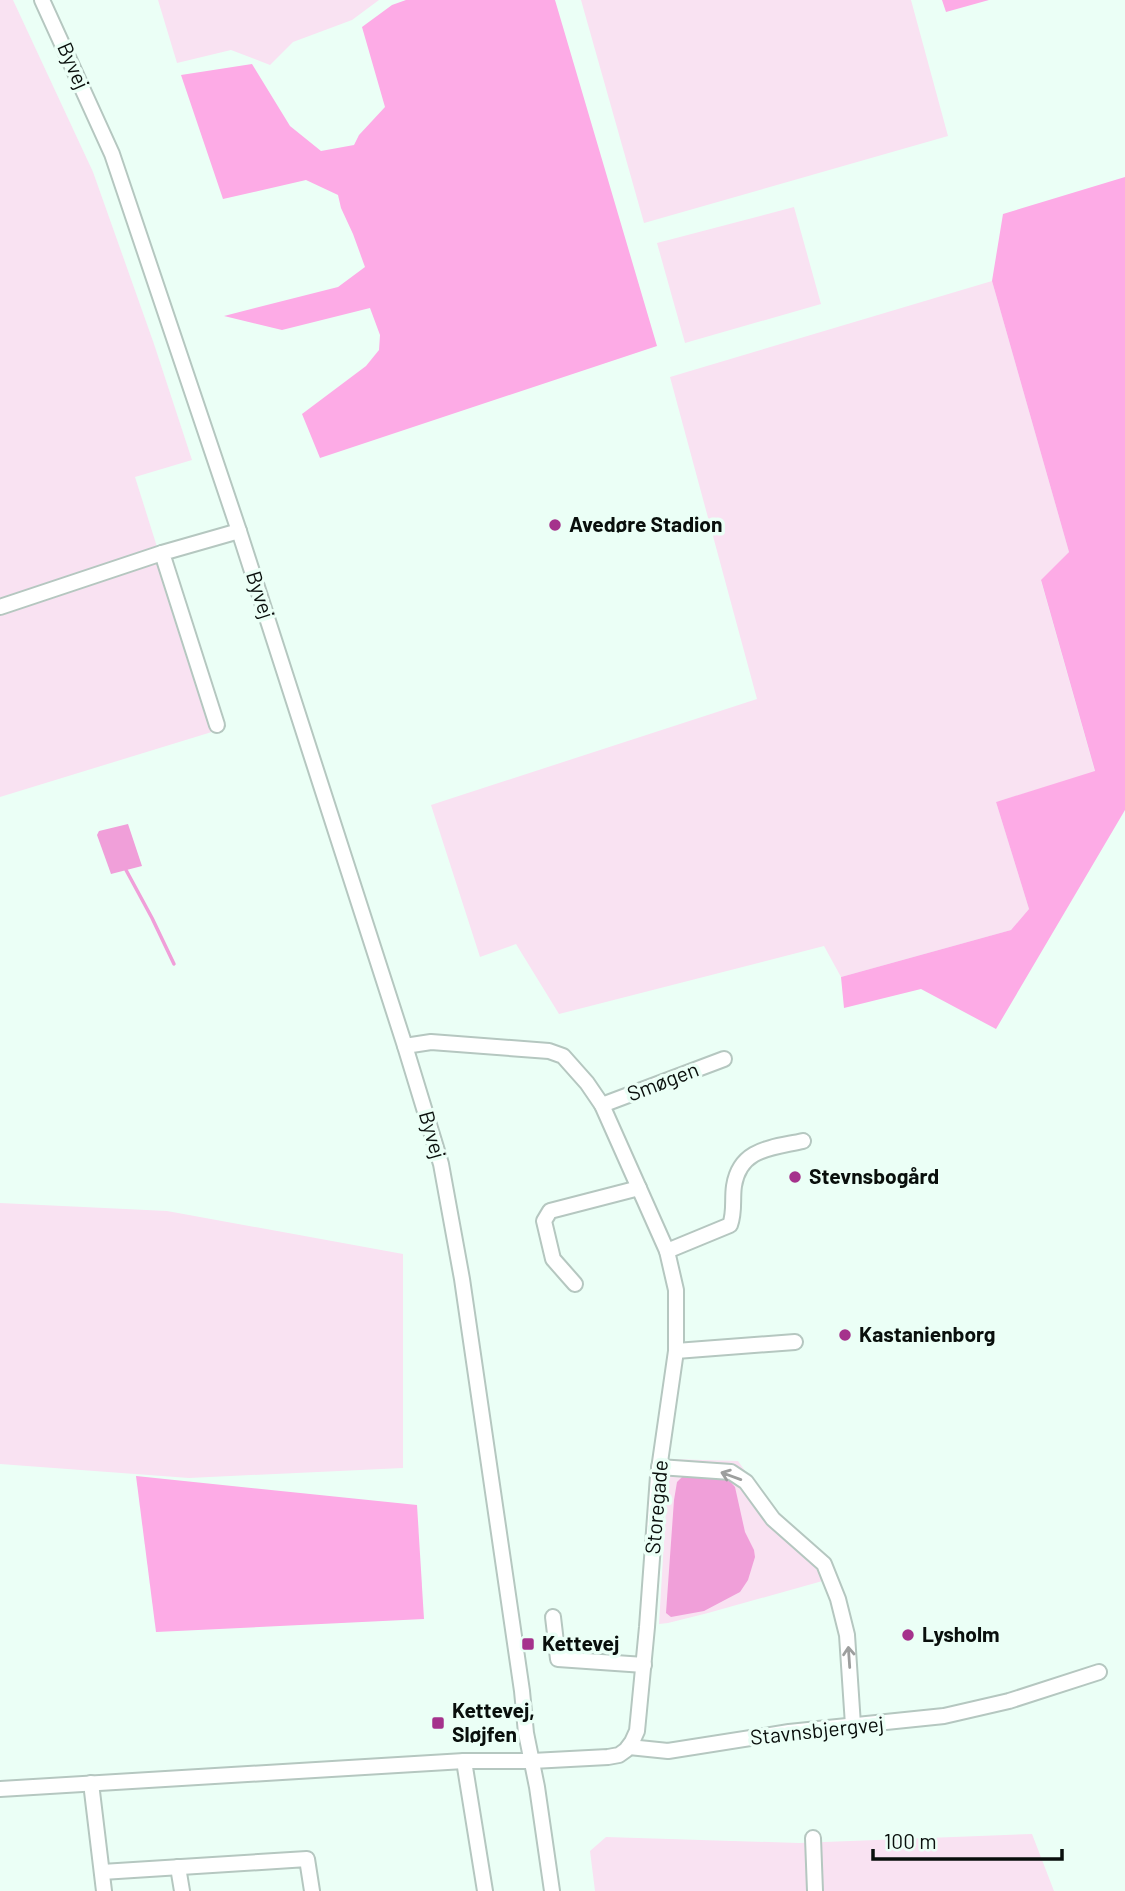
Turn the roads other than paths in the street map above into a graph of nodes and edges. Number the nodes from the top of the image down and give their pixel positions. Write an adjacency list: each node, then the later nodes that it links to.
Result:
1 (42, 0): 2 (street, Byvej)
2 (239, 531): 3 (street); 6 (street, Byvej)
3 (162, 554): 4 (street); 5 (street)
4 (0, 607)
5 (217, 724)
6 (405, 1046): 8 (street, Storegade); 22 (street, Byvej)
7 (724, 1059): 8 (street, Smøgen)
8 (602, 1105): 10 (street, Storegade)
9 (803, 1141): 11 (street)
10 (639, 1188): 11 (street, Storegade); 12 (street)
11 (667, 1251): 14 (street, Storegade)
12 (575, 1284)
13 (795, 1342): 14 (street)
14 (676, 1351): 15 (street, Storegade)
15 (660, 1467): 17 (street, Storegade); 19 (street, one-way to 15)
16 (554, 1616): 17 (street)
17 (644, 1665): 20 (street, Storegade)
18 (1099, 1672): 19 (street, Stavnsbjergvej)
19 (853, 1725): 20 (street, Stavnsbjergvej)
20 (629, 1747): 22 (street, Stavnsbjergvej)
21 (464, 1760): 22 (street); 23 (street); 31 (street)
22 (532, 1761): 32 (street, Byvej)
23 (90, 1783): 24 (street); 27 (street)
24 (0, 1789)
25 (813, 1838): 33 (street)
26 (178, 1867): 27 (street); 29 (street); 30 (street)
27 (102, 1872): 28 (street)
28 (104, 1891)
29 (181, 1891)
30 (312, 1891)
31 (485, 1891)
32 (552, 1891)
33 (815, 1891)

